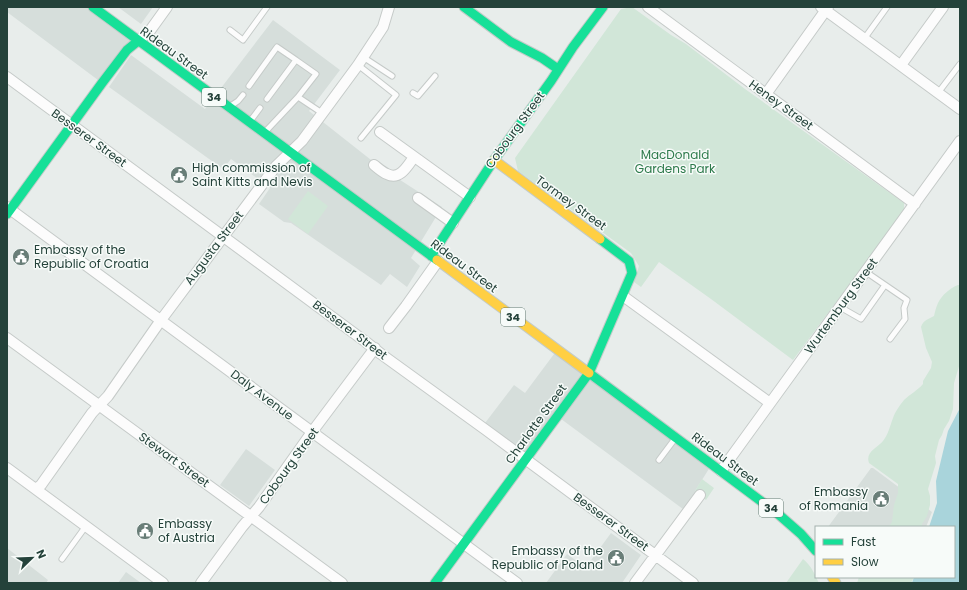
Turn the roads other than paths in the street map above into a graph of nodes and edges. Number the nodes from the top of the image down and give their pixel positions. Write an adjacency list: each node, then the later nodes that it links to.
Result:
1 (93, 7): 13 (street, Rideau Street / 34)
2 (167, 7): 13 (street)
3 (267, 7): 11 (lane)
4 (389, 7): 15 (street, Augusta Street)
5 (464, 7): 18 (street)
6 (603, 7): 18 (street, Cobourg Street)
7 (648, 7): 25 (street, Heney Street)
8 (887, 7): 12 (lane)
9 (943, 7): 17 (street)
10 (825, 8): 12 (street); 25 (street)
11 (230, 30)
12 (864, 39): 17 (street)
13 (138, 41): 29 (street, Rideau Street / 34); 34 (street)
14 (296, 60): 22 (lane); 27 (lane); 28 (lane)
15 (360, 61): 19 (lane); 32 (street, Augusta Street); 37 (lane)
16 (960, 64): 24 (lane)
17 (901, 66): 24 (street)
18 (558, 69): 41 (street, Cobourg Street)
19 (392, 76)
20 (435, 76): 23 (lane)
21 (7, 77): 34 (street, Besserer Street)
22 (249, 86)
23 (413, 93)
24 (938, 93): 31 (street)
25 (766, 94): 45 (street, Heney Street)
26 (243, 95): 29 (lane)
27 (298, 97): 32 (lane); 36 (lane)
28 (267, 99)
29 (229, 108): 33 (street, Rideau Street / 34)
30 (260, 108): 33 (lane)
31 (960, 110)
32 (322, 113): 39 (street, Augusta Street)
33 (250, 123): 36 (street, Rideau Street / 34)
34 (72, 125): 46 (street); 48 (street, Besserer Street)
35 (380, 132): 40 (street)
36 (263, 133): 39 (street, Rideau Street / 34)
37 (361, 138)
38 (960, 141): 45 (street, Wurtemburg Street)
39 (290, 152): 48 (street, Augusta Street); 49 (street, Rideau Street / 34)
40 (414, 157): 42 (street); 43 (street)
41 (494, 160): 43 (street, Cobourg Street); 50 (street, Tormey Street)
42 (374, 165)
43 (470, 197): 47 (street, Cobourg Street)
44 (418, 198): 47 (street)
45 (915, 204): 51 (street, Wurtemburg Street)
46 (8, 210): 55 (street, Daly Avenue)
47 (453, 223): 49 (street, Cobourg Street)
48 (223, 237): 55 (street, Augusta Street); 59 (street, Besserer Street)
49 (435, 259): 56 (street, Cobourg Street); 60 (street, Rideau Street / 34)
50 (631, 267): 53 (street, Charlotte Street)
51 (866, 272): 52 (lane); 54 (street, Wurtemburg Street)
52 (885, 285): 54 (lane); 58 (lane)
53 (623, 296): 60 (street, Charlotte Street); 61 (street)
54 (840, 308): 61 (street, Wurtemburg Street)
55 (161, 320): 62 (street, Augusta Street); 63 (street, Daly Avenue)
56 (389, 328)
57 (7, 338): 62 (street, Stewart Street)
58 (890, 339)
59 (375, 348): 63 (street, Cobourg Street); 65 (street, Besserer Street)
60 (589, 373): 64 (street, Rideau Street / 34); 65 (street, Charlotte Street)
61 (770, 403): 68 (street, Wurtemburg Street)
62 (100, 406): 69 (street, Augusta Street); 71 (street, Stewart Street)
63 (312, 432): 71 (street, Cobourg Street); 73 (street, Daly Avenue)
64 (676, 438): 66 (lane); 68 (street, Rideau Street / 34)
65 (526, 459): 73 (street, Charlotte Street); 75 (street, Besserer Street)
66 (659, 460)
67 (7, 468): 69 (street)
68 (721, 471): 74 (street, Rideau Street / 34)
69 (36, 489): 72 (street)
70 (700, 495): 75 (street)
71 (251, 517): 78 (street, Cobourg Street); 79 (street, Stewart Street)
72 (86, 526): 76 (lane); 77 (street)
73 (463, 544): 80 (street, Charlotte Street); 81 (street, Daly Avenue)
74 (815, 550)
75 (656, 555): 82 (street); 83 (street, Besserer Street)
76 (62, 559)
77 (164, 583)
78 (201, 583)
79 (342, 583)
80 (435, 583)
81 (517, 583)
82 (635, 583)
83 (693, 583)

